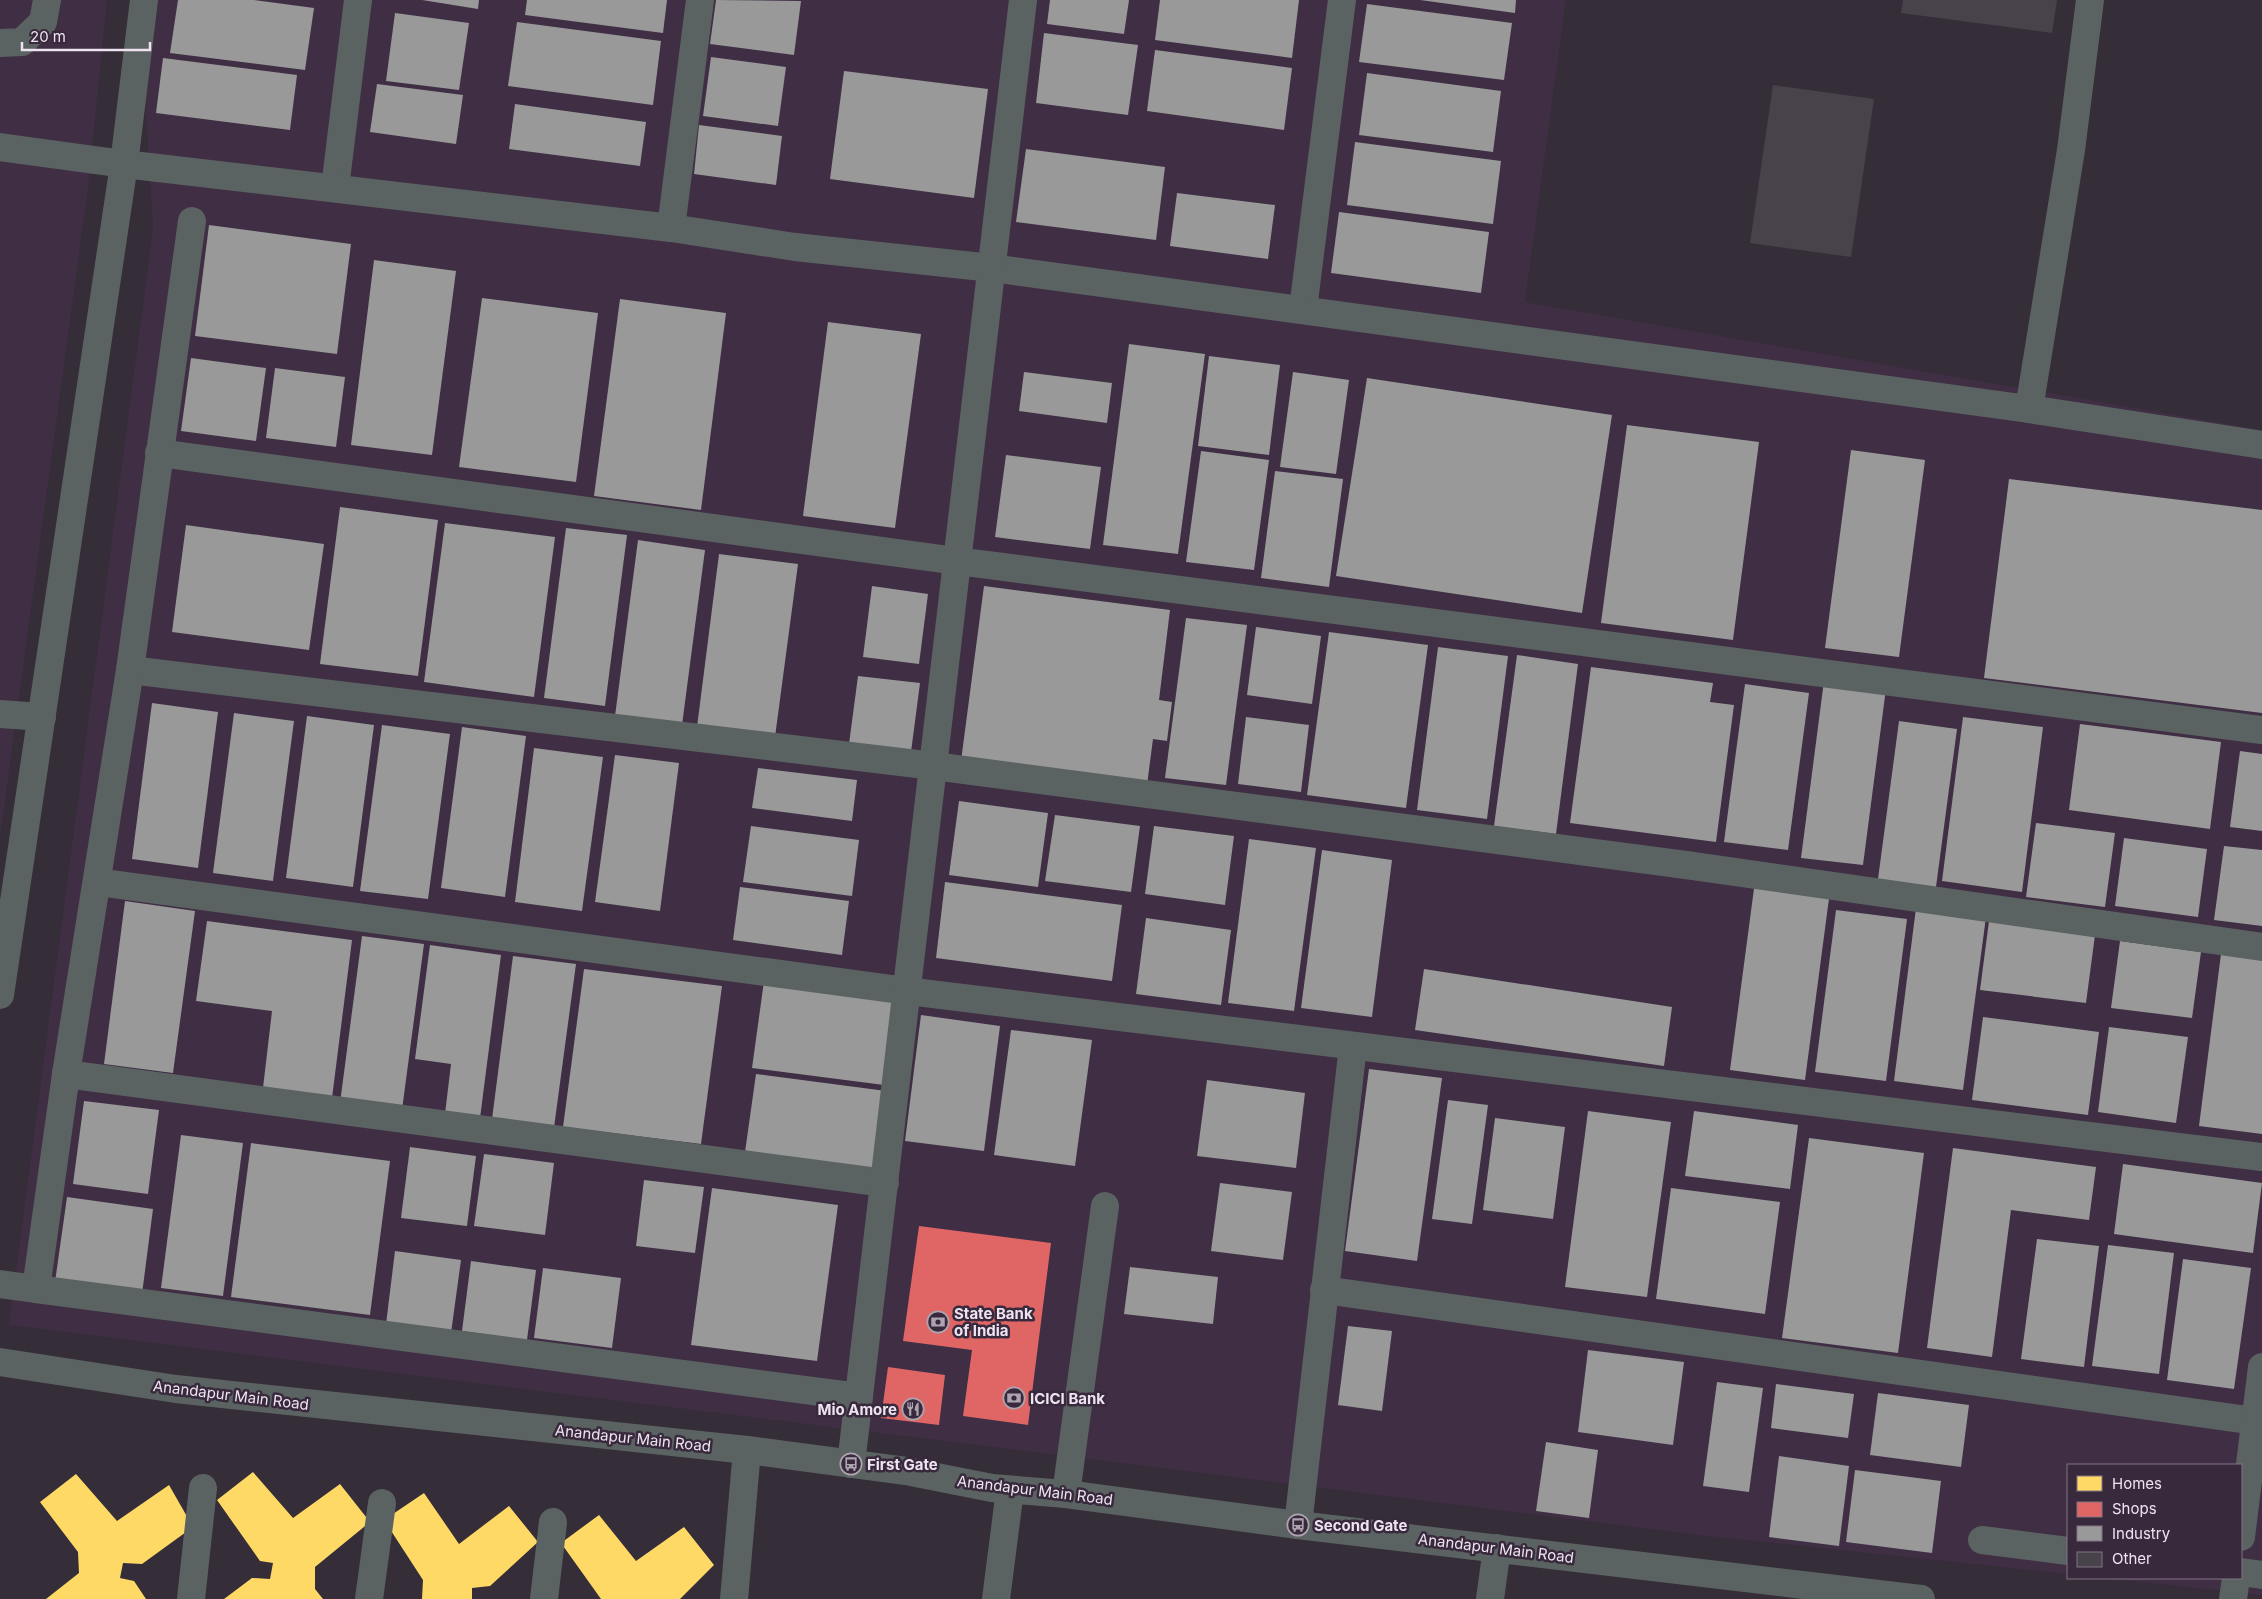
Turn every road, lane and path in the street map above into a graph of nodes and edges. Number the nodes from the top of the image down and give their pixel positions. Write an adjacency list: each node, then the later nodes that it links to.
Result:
1 (47, 0): 8 (street)
2 (144, 0): 10 (street)
3 (358, 0): 11 (street)
4 (700, 0): 13 (street)
5 (1023, 0): 14 (street)
6 (1342, 0): 15 (street)
7 (2090, 0): 16 (street)
8 (0, 43)
9 (0, 147): 10 (street)
10 (124, 164): 11 (street); 22 (street)
11 (335, 188): 13 (street)
12 (192, 221): 18 (street)
13 (671, 228): 14 (street)
14 (992, 268): 15 (street); 19 (street)
15 (1303, 310): 16 (street)
16 (2029, 409): 17 (street)
17 (2262, 446)
18 (159, 452): 19 (street); 20 (street)
19 (957, 561): 23 (street); 24 (street)
20 (130, 670): 24 (street); 25 (street)
21 (0, 714): 22 (street)
22 (42, 717): 28 (street)
23 (2262, 730)
24 (934, 766): 26 (street); 27 (street)
25 (97, 882): 27 (street); 30 (street)
26 (2262, 946)
27 (907, 991): 29 (street); 32 (street)
28 (0, 995)
29 (1353, 1046): 31 (street); 36 (street)
30 (66, 1074): 32 (street); 35 (street)
31 (2262, 1157)
32 (885, 1183): 39 (street)
33 (1105, 1206): 45 (street)
34 (0, 1284): 35 (street)
35 (36, 1289): 39 (street)
36 (1324, 1290): 40 (street); 48 (street)
37 (0, 1362): 41 (street, Anandapur Main Road)
38 (2262, 1367): 40 (street)
39 (859, 1397): 42 (street)
40 (2255, 1421): 49 (street)
41 (748, 1450): 42 (street, Anandapur Main Road); 59 (street)
42 (851, 1464): 44 (street, Anandapur Main Road)
43 (203, 1488): 56 (street)
44 (1010, 1490): 45 (street, Anandapur Main Road); 60 (street)
45 (1066, 1494): 48 (street, Anandapur Main Road)
46 (382, 1503): 57 (street)
47 (553, 1522): 58 (street)
48 (1298, 1525): 51 (street, Anandapur Main Road)
49 (2242, 1528)
50 (1982, 1540): 52 (street)
51 (1497, 1548): 61 (street); 62 (street, Anandapur Main Road)
52 (2067, 1551)
53 (2242, 1572): 54 (street)
54 (2262, 1575)
55 (2236, 1579): 63 (street)
56 (191, 1599)
57 (369, 1599)
58 (544, 1599)
59 (734, 1599)
60 (996, 1599)
61 (1490, 1599)
62 (1921, 1599)
63 (2233, 1599)

